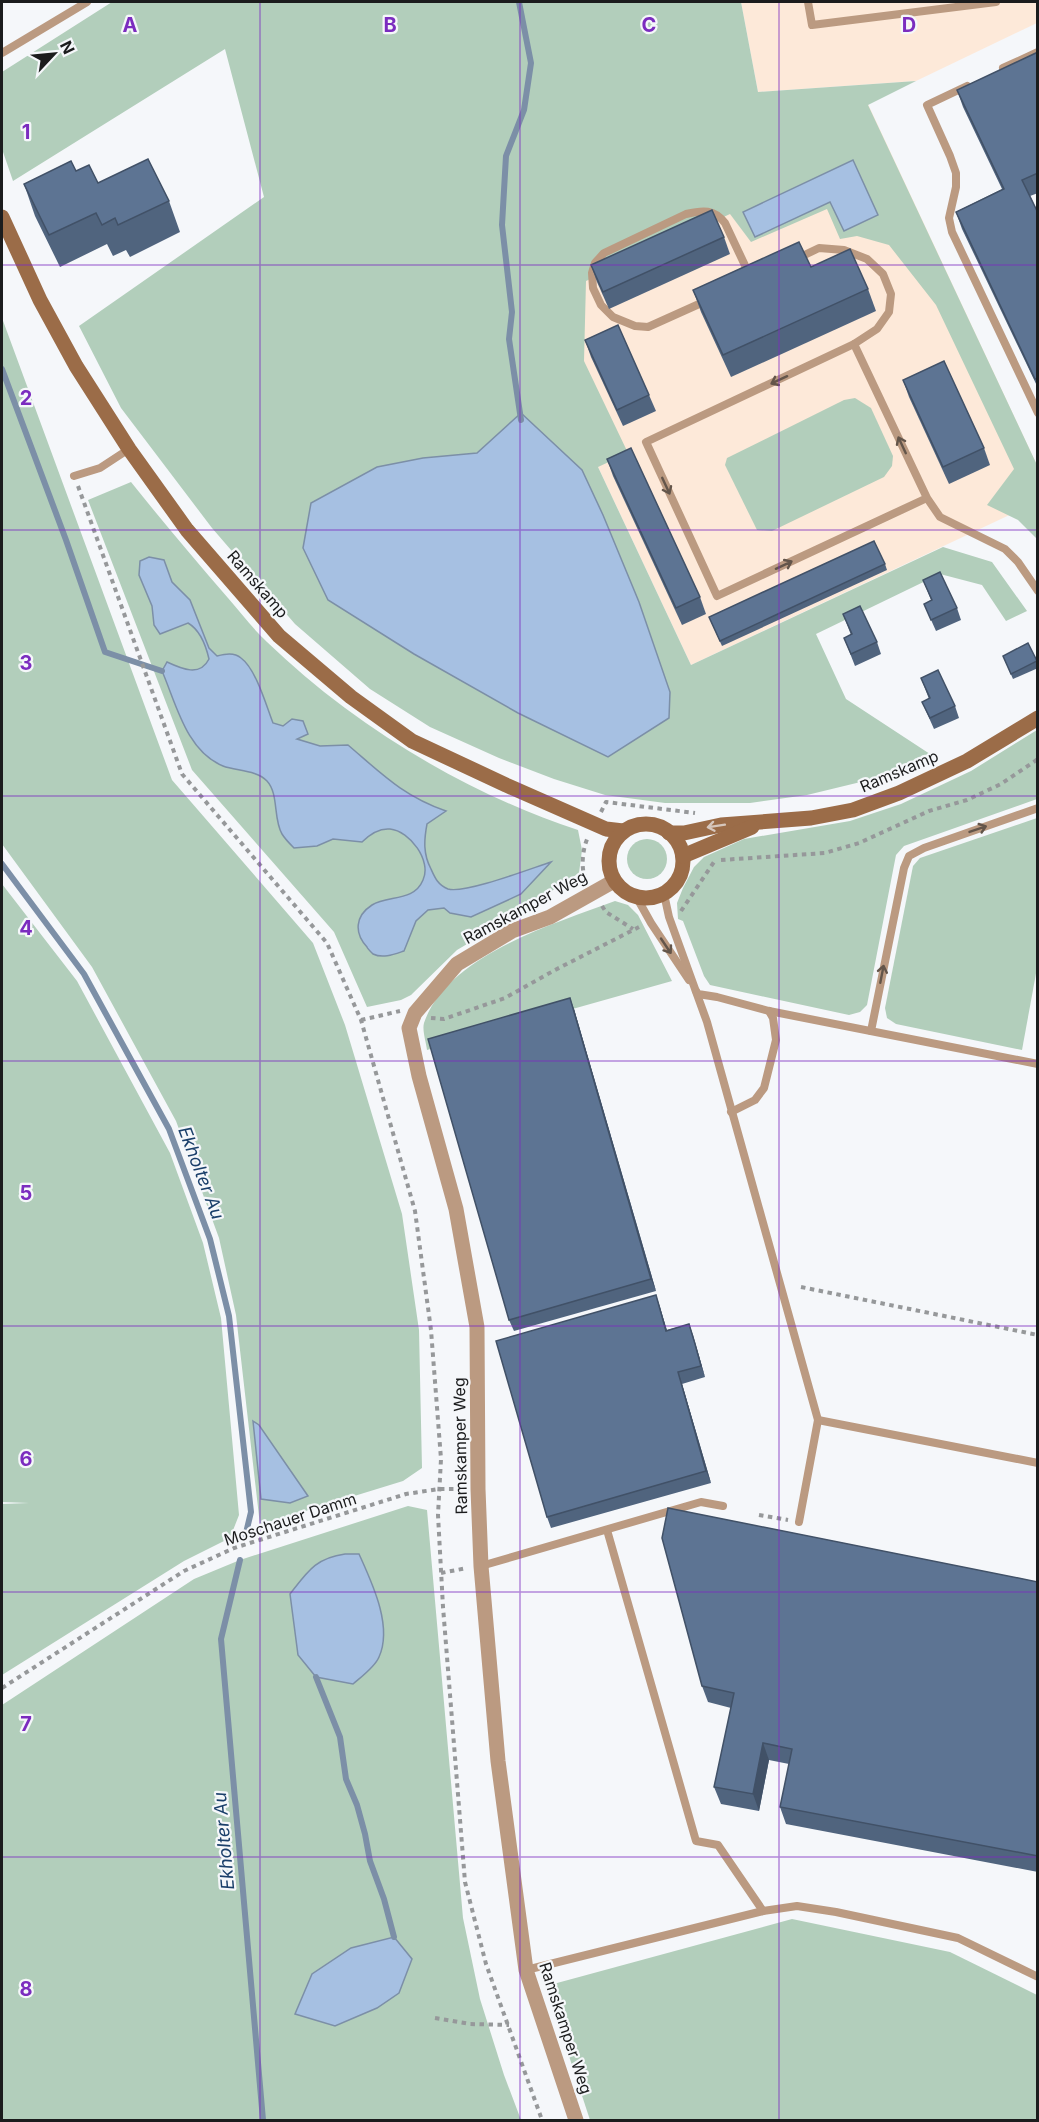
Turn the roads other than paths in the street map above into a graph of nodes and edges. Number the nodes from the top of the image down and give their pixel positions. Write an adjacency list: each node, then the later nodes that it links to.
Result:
1 (87, 2): 5 (lane)
2 (808, 2): 3 (lane)
3 (996, 2)
4 (1038, 52): 6 (lane)
5 (2, 53)
6 (997, 71)
7 (977, 81): 16 (lane)
8 (2, 217): 9 (street, Ramskamp)
9 (5, 237): 17 (street, Ramskamp)
10 (790, 262): 15 (lane)
11 (761, 275): 12 (lane)
12 (752, 279): 13 (lane); 14 (lane)
13 (741, 284)
14 (720, 294)
15 (854, 344): 19 (lane, one-way to 15); 19 (lane, one-way to 19)
16 (1038, 413)
17 (129, 449): 18 (lane); 24 (street, Ramskamp)
18 (74, 476)
19 (927, 498): 20 (lane)
20 (1038, 591)
21 (1038, 718): 23 (street, Ramskamp)
22 (1038, 808): 32 (lane, one-way to 22)
23 (763, 822): 25 (street, Ramskamp, one-way to 25); 26 (street, Ramskamp)
24 (623, 831): 25 (street, Ramskamp); 27 (street)
25 (669, 833): 26 (street)
26 (682, 856): 28 (street)
27 (614, 881): 29 (street); 40 (street, Ramskamper Weg)
28 (664, 894): 29 (street); 30 (lane)
29 (637, 898): 30 (lane, one-way to 30)
30 (698, 994): 31 (lane); 34 (lane)
31 (769, 1011): 32 (lane); 34 (lane)
32 (871, 1031): 33 (lane)
33 (1038, 1064)
34 (731, 1112): 35 (lane)
35 (818, 1420): 36 (lane); 38 (lane)
36 (1038, 1463)
37 (723, 1506): 39 (lane)
38 (799, 1522)
39 (608, 1530): 40 (lane); 41 (lane)
40 (481, 1566): 42 (street, Ramskamper Weg)
41 (763, 1911): 42 (lane); 43 (lane)
42 (526, 1970): 44 (street, Ramskamper Weg)
43 (1038, 1977)
44 (576, 2121)

